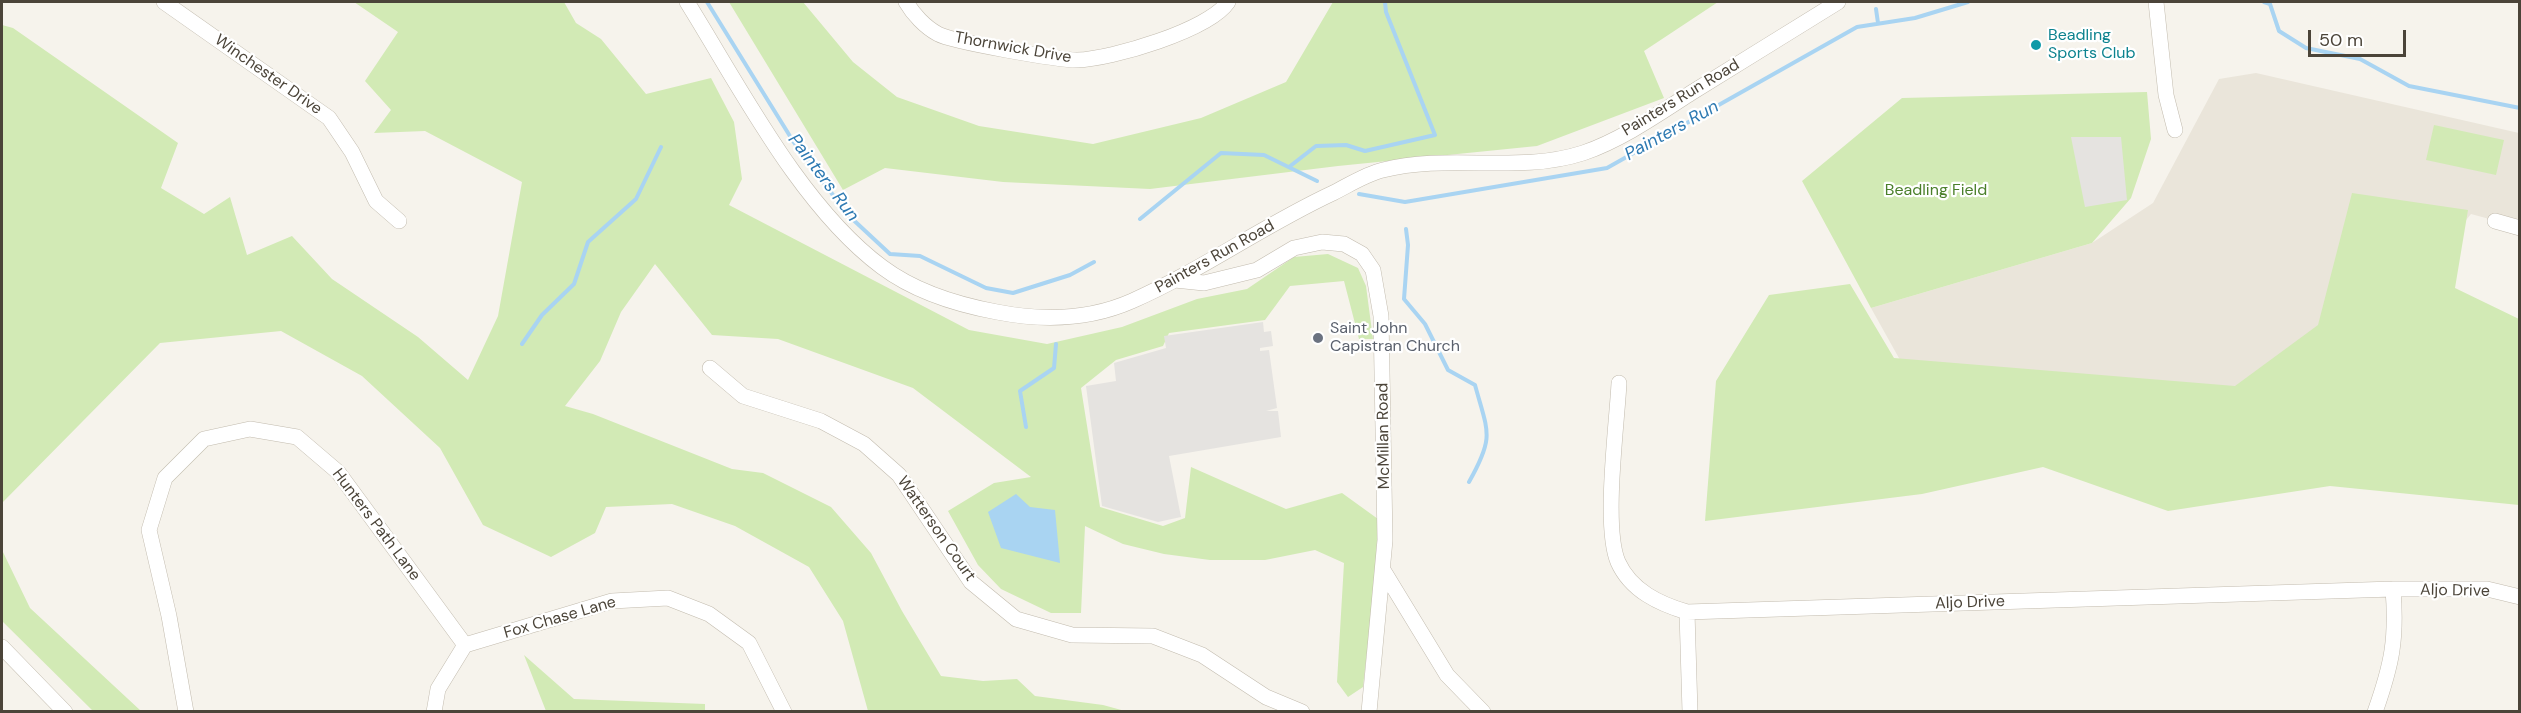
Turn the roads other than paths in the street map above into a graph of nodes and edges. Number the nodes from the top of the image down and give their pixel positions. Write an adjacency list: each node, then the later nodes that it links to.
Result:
1 (164, 2): 8 (street, Winchester Drive)
2 (687, 2): 11 (street, Painters Run Road)
3 (906, 2): 4 (street, Thornwick Drive)
4 (1228, 2)
5 (1838, 2): 11 (street, Painters Run Road)
6 (2156, 2): 7 (street)
7 (2175, 130)
8 (399, 221)
9 (2494, 221): 10 (street)
10 (2520, 228)
11 (1175, 280): 14 (street, McMillan Road)
12 (710, 368): 24 (street, Watterson Court)
13 (1619, 382): 17 (street, Aljo Drive)
14 (1383, 570): 25 (street, McMillan Road); 26 (street)
15 (2392, 589): 16 (street, Aljo Drive); 17 (street, Aljo Drive); 28 (street)
16 (2520, 597)
17 (1687, 612): 27 (street)
18 (465, 645): 21 (street, Hunters Path Lane); 22 (street); 23 (street, Fox Chase Lane)
19 (2, 647): 20 (street)
20 (65, 711)
21 (186, 711)
22 (434, 711)
23 (784, 711)
24 (1302, 711)
25 (1369, 711)
26 (1483, 711)
27 (1690, 711)
28 (2375, 711)

